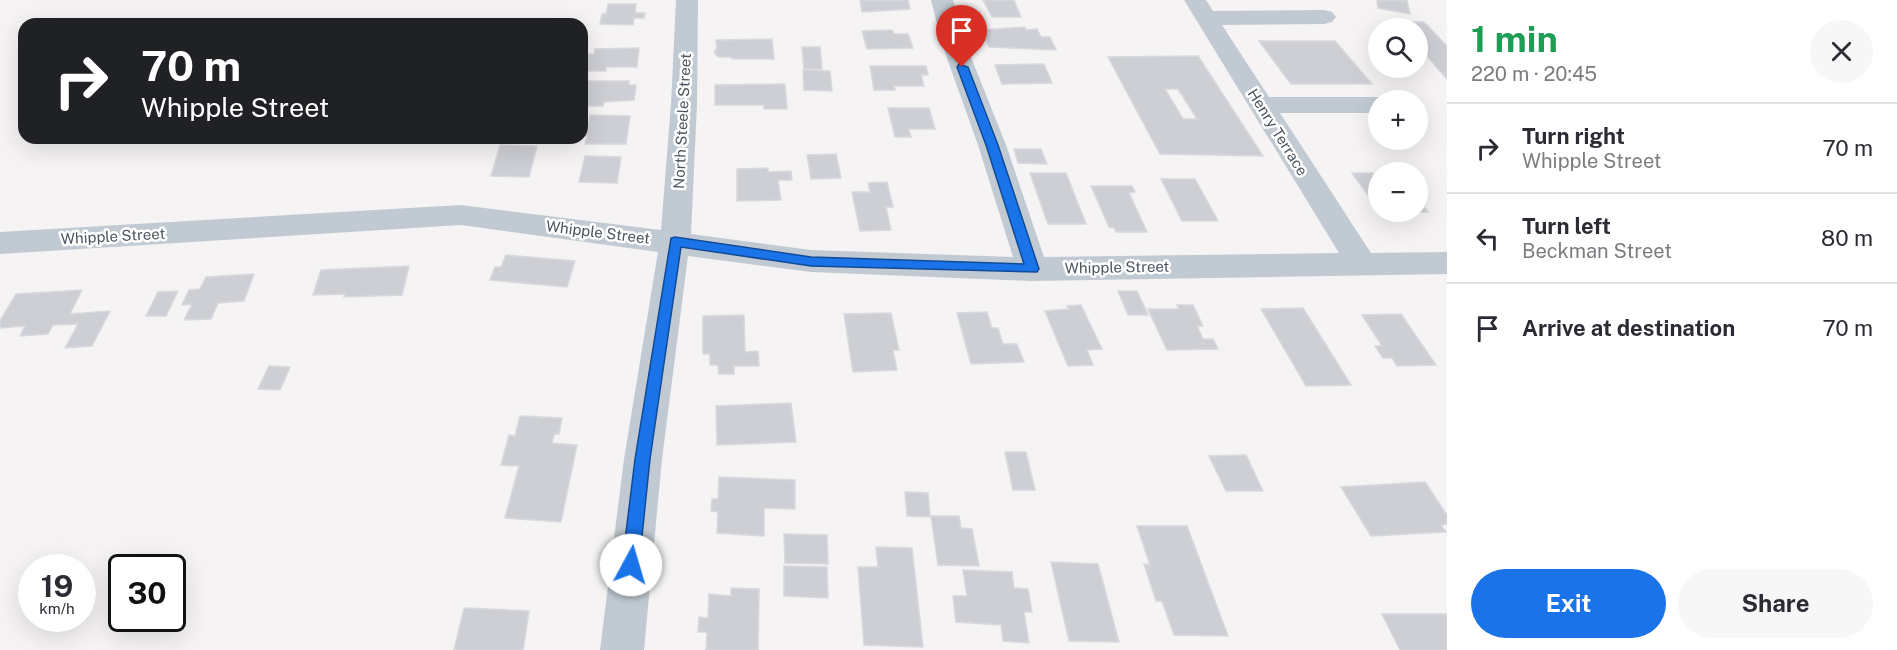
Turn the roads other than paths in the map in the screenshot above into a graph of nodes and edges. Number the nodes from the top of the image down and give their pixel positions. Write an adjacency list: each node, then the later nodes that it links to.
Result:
1 (687, 0): 7 (street, North Steele Street)
2 (942, 0): 11 (street)
3 (1200, 9): 4 (street); 5 (street, Henry Terrace)
4 (1324, 17)
5 (1262, 105): 6 (street); 10 (street, Henry Terrace)
6 (1368, 105)
7 (675, 242): 8 (street, Whipple Street); 11 (street, Whipple Street); 12 (street, North Steele Street)
8 (0, 243)
9 (1447, 263): 10 (street, Whipple Street)
10 (1362, 264): 11 (street, Whipple Street)
11 (1032, 269)
12 (622, 650)

